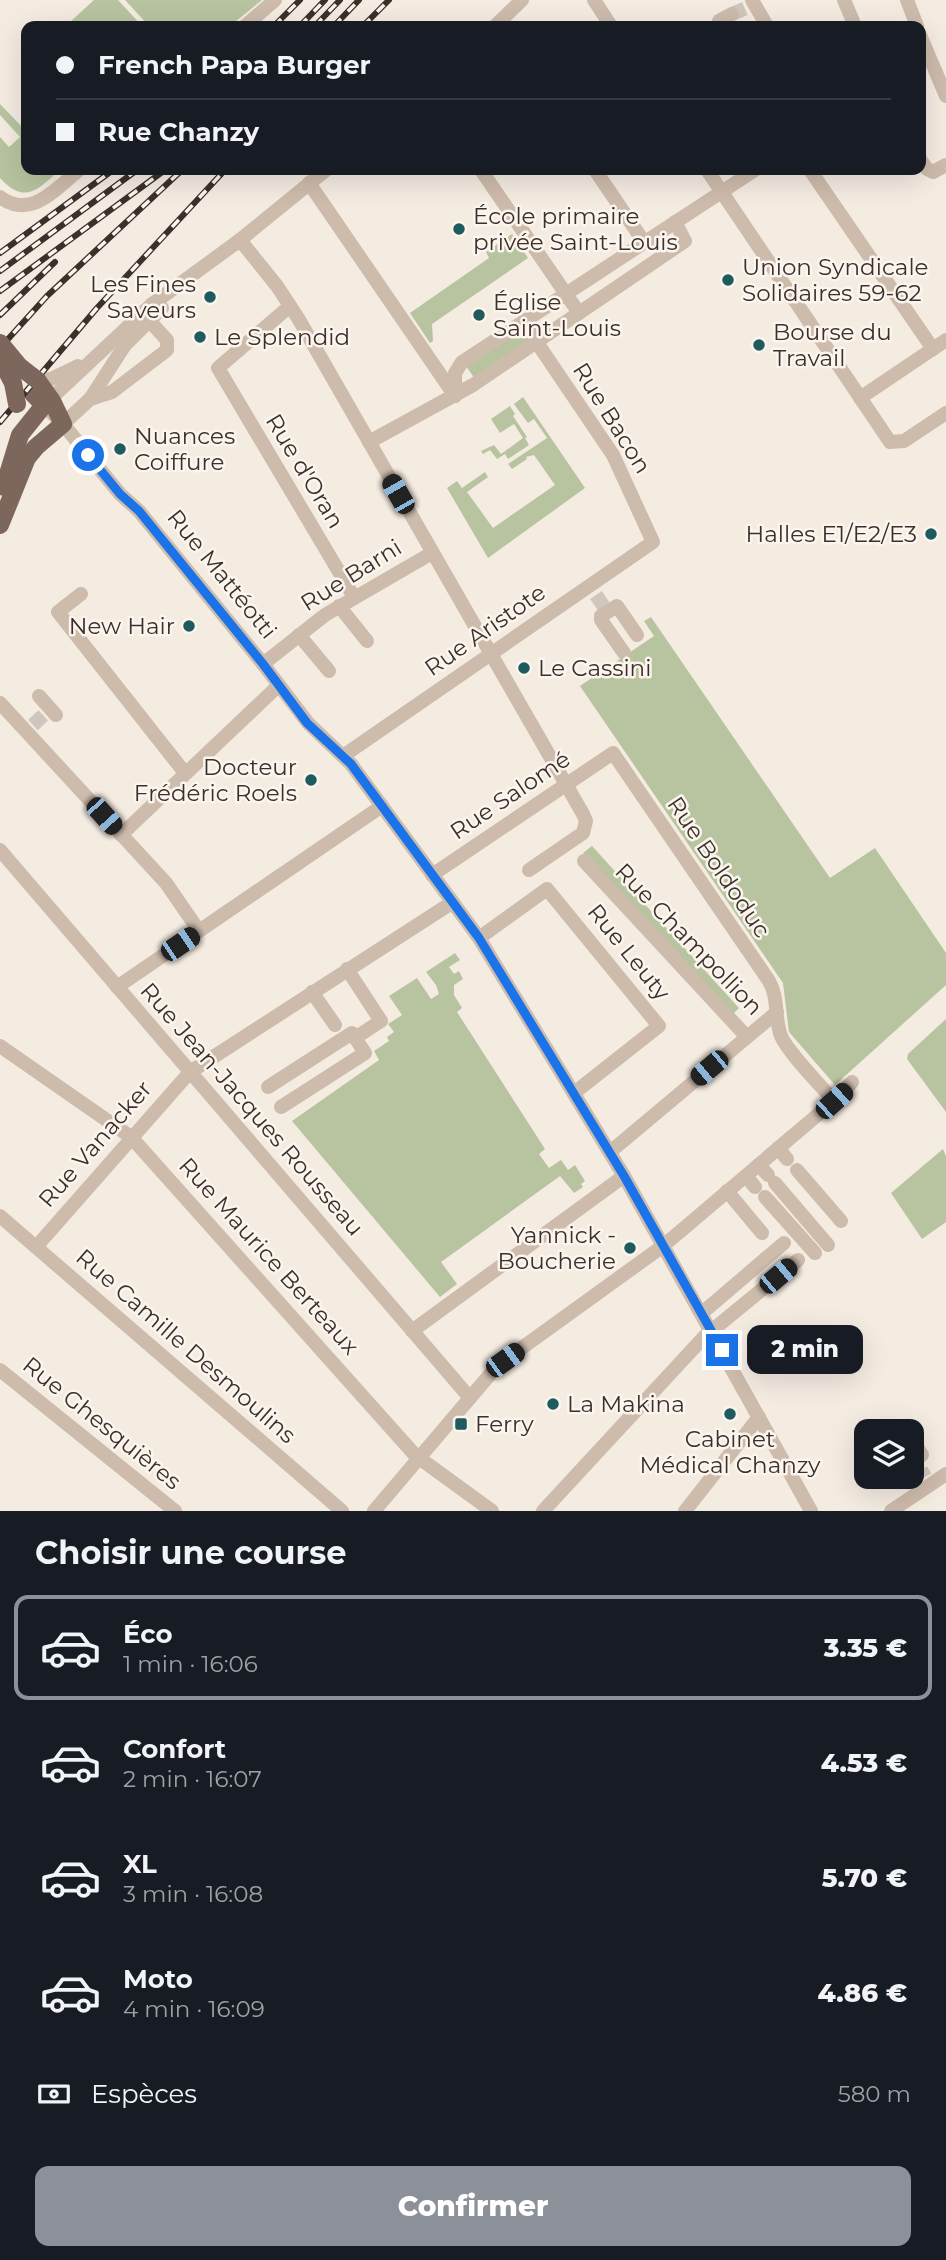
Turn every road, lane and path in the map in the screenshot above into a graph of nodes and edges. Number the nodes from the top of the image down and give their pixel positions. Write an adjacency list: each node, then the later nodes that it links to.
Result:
1 (522, 0): 8 (street)
2 (594, 0): 9 (street)
3 (844, 0): 12 (street)
4 (906, 0): 13 (street)
5 (273, 1): 7 (street)
6 (746, 6): 10 (street); 11 (street)
7 (251, 21)
8 (501, 21)
9 (608, 21)
10 (719, 21)
11 (762, 21)
12 (853, 21)
13 (915, 21)
14 (926, 60): 15 (street)
15 (946, 96)
16 (926, 165): 17 (street)
17 (946, 166)
18 (73, 175): 27 (street)
19 (319, 175): 25 (street)
20 (484, 175): 31 (street)
21 (598, 175): 30 (street)
22 (710, 175): 26 (street)
23 (748, 175): 26 (street)
24 (813, 175): 40 (street)
25 (309, 183): 29 (street); 43 (street)
26 (722, 192): 28 (street); 44 (street)
27 (0, 197)
28 (675, 222): 30 (street); 33 (street)
29 (240, 240): 32 (street); 34 (street)
30 (645, 242): 31 (street)
31 (565, 293): 33 (street); 35 (street)
32 (290, 306): 48 (street); 55 (street, Rue d'Oran)
33 (579, 313): 37 (street)
34 (146, 316): 39 (street); 45 (street); 45 (street)
35 (523, 322): 37 (street, Rue Bacon); 43 (street)
36 (946, 340): 40 (street)
37 (537, 342): 43 (street); 52 (street, Rue Bacon)
38 (0, 343): 42 (main road, bridge)
39 (102, 349): 42 (street); 42 (street)
40 (933, 349): 44 (street)
41 (0, 356): 42 (main road, bridge); 49 (main road, bridge)
42 (41, 393): 47 (main road, Rue Mattéotti); 49 (main road)
43 (455, 396): 48 (street)
44 (860, 398): 46 (street)
45 (90, 399): 47 (street)
46 (946, 412)
47 (63, 424): 51 (main road); 63 (street, Rue Mattéotti)
48 (369, 442): 53 (street)
49 (16, 445): 50 (main road)
50 (0, 500)
51 (0, 525)
52 (653, 542): 56 (street, Rue Aristote)
53 (432, 553): 55 (street, Rue Barni); 62 (street)
54 (81, 594): 71 (street)
55 (354, 597): 57 (street, Rue Barni)
56 (599, 600): 59 (street); 61 (street); 62 (street, Rue Aristote)
57 (339, 606): 58 (street, Rue Barni); 60 (street)
58 (299, 635): 63 (street, Rue Barni); 64 (street)
59 (637, 635)
60 (367, 640)
61 (624, 653)
62 (491, 654): 70 (street, Rue Aristote); 72 (street)
63 (263, 664): 65 (street, Rue Mattéotti)
64 (329, 671)
65 (278, 686): 70 (street, Rue Mattéotti); 71 (street)
66 (39, 696): 68 (street)
67 (0, 703): 74 (street)
68 (51, 712)
69 (613, 753): 72 (street, Rue Salomé); 85 (street, Rue Boldoduc)
70 (343, 756): 73 (street, Rue Mattéotti)
71 (185, 773): 74 (street)
72 (566, 785): 77 (street); 78 (street, Rue Salomé)
73 (382, 806): 78 (street, Rue Mattéotti); 80 (street)
74 (121, 835): 80 (street)
75 (0, 850): 83 (street, Rue Jean-Jacques Rousseau)
76 (583, 861): 87 (street, Rue Champollion)
77 (529, 870)
78 (432, 875): 79 (street, Rue Mattéotti)
79 (453, 902): 81 (street, Rue Mattéotti); 82 (street, Rue Vanacker)
80 (199, 931): 83 (street)
81 (479, 938): 93 (street, Rue Mattéotti); 93 (street, Rue Leuty)
82 (347, 969): 84 (street, Rue Vanacker); 88 (street)
83 (117, 987): 90 (street, Rue Jean-Jacques Rousseau)
84 (312, 992): 86 (street); 90 (street, Rue Vanacker)
85 (777, 1012): 87 (street, Rue Champollion); 94 (street, Rue Champollion)
86 (335, 1025)
87 (746, 1036): 97 (street)
88 (355, 1038): 92 (street); 95 (street)
89 (0, 1046): 96 (street, Rue Maurice Berteaux)
90 (190, 1072): 96 (street, Rue Vanacker); 113 (street, Rue Jean-Jacques Rousseau)
91 (852, 1082): 94 (street)
92 (268, 1087)
93 (574, 1093): 97 (street, Rue Mattéotti)
94 (834, 1101): 98 (street)
95 (281, 1107)
96 (131, 1137): 109 (street, Rue Vanacker); 118 (street, Rue Maurice Berteaux)
97 (610, 1152): 100 (street, Rue Mattéotti)
98 (787, 1159): 99 (street); 104 (street)
99 (767, 1174): 101 (street); 108 (street)
100 (624, 1176): 107 (street, Rue Mattéotti); 113 (street)
101 (755, 1187): 102 (street); 110 (street)
102 (727, 1191): 105 (street); 107 (street)
103 (0, 1216): 109 (street, Rue Camille Desmoulins)
104 (841, 1221)
105 (762, 1233)
106 (784, 1243): 112 (street)
107 (663, 1245): 112 (street, Rue Mattéotti); 116 (street)
108 (828, 1245)
109 (36, 1247): 123 (street, Rue Camille Desmoulins)
110 (815, 1253)
111 (798, 1260): 114 (street)
112 (702, 1313): 114 (street, Rue Mattéotti)
113 (412, 1331): 116 (street, Rue Jean-Jacques Rousseau)
114 (712, 1332): 117 (street, Rue Mattéotti); 126 (street)
115 (0, 1370): 122 (street, Rue Ghesquières)
116 (470, 1398): 118 (street)
117 (759, 1418): 127 (street); 128 (street, Rue Mattéotti)
118 (419, 1458): 124 (street); 125 (street, Rue Maurice Berteaux)
119 (924, 1471): 120 (street)
120 (946, 1474)
121 (907, 1489): 129 (street)
122 (175, 1511)
123 (342, 1511)
124 (374, 1511)
125 (492, 1511)
126 (543, 1511)
127 (685, 1511)
128 (811, 1511)
129 (891, 1511)

